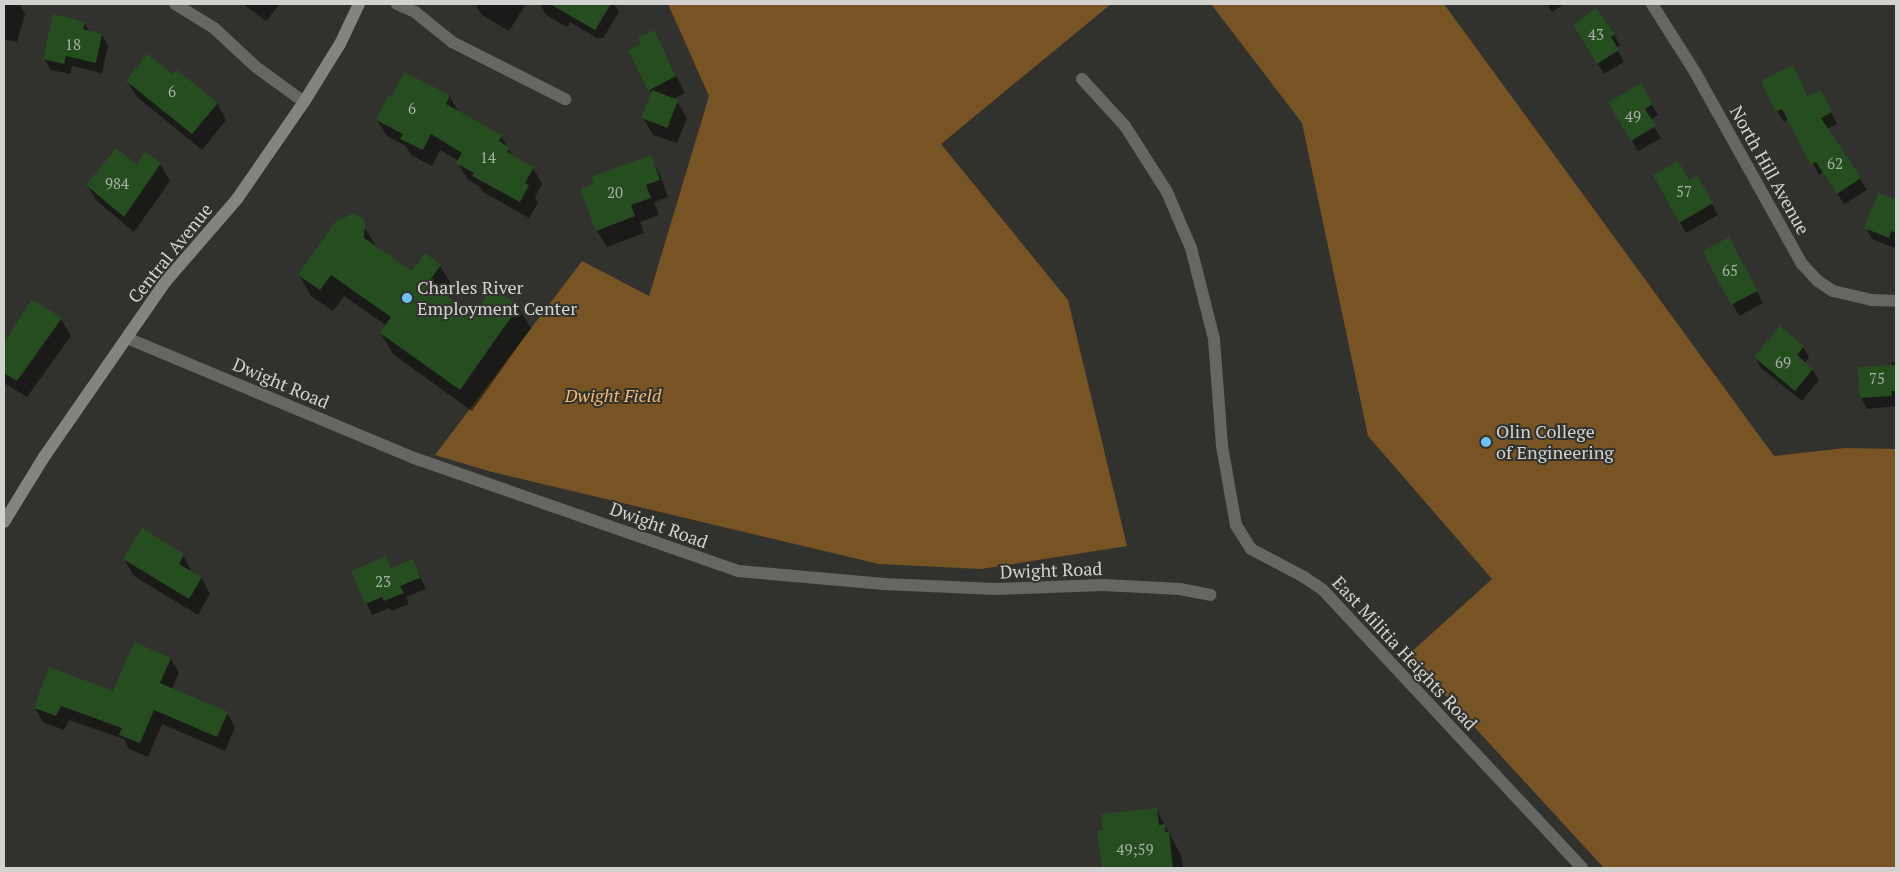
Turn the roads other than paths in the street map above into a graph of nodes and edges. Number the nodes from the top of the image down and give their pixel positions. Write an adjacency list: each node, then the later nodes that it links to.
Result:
1 (175, 4): 7 (street)
2 (360, 4): 7 (main road, Central Avenue)
3 (397, 4): 6 (street)
4 (1652, 4): 8 (street, North Hill Avenue)
5 (1082, 79): 12 (street, East Militia Heights Road)
6 (565, 99)
7 (304, 102): 9 (main road, Central Avenue)
8 (1896, 301)
9 (127, 338): 10 (main road, Central Avenue); 11 (street, Dwight Road)
10 (4, 522)
11 (1210, 595)
12 (1582, 868)

